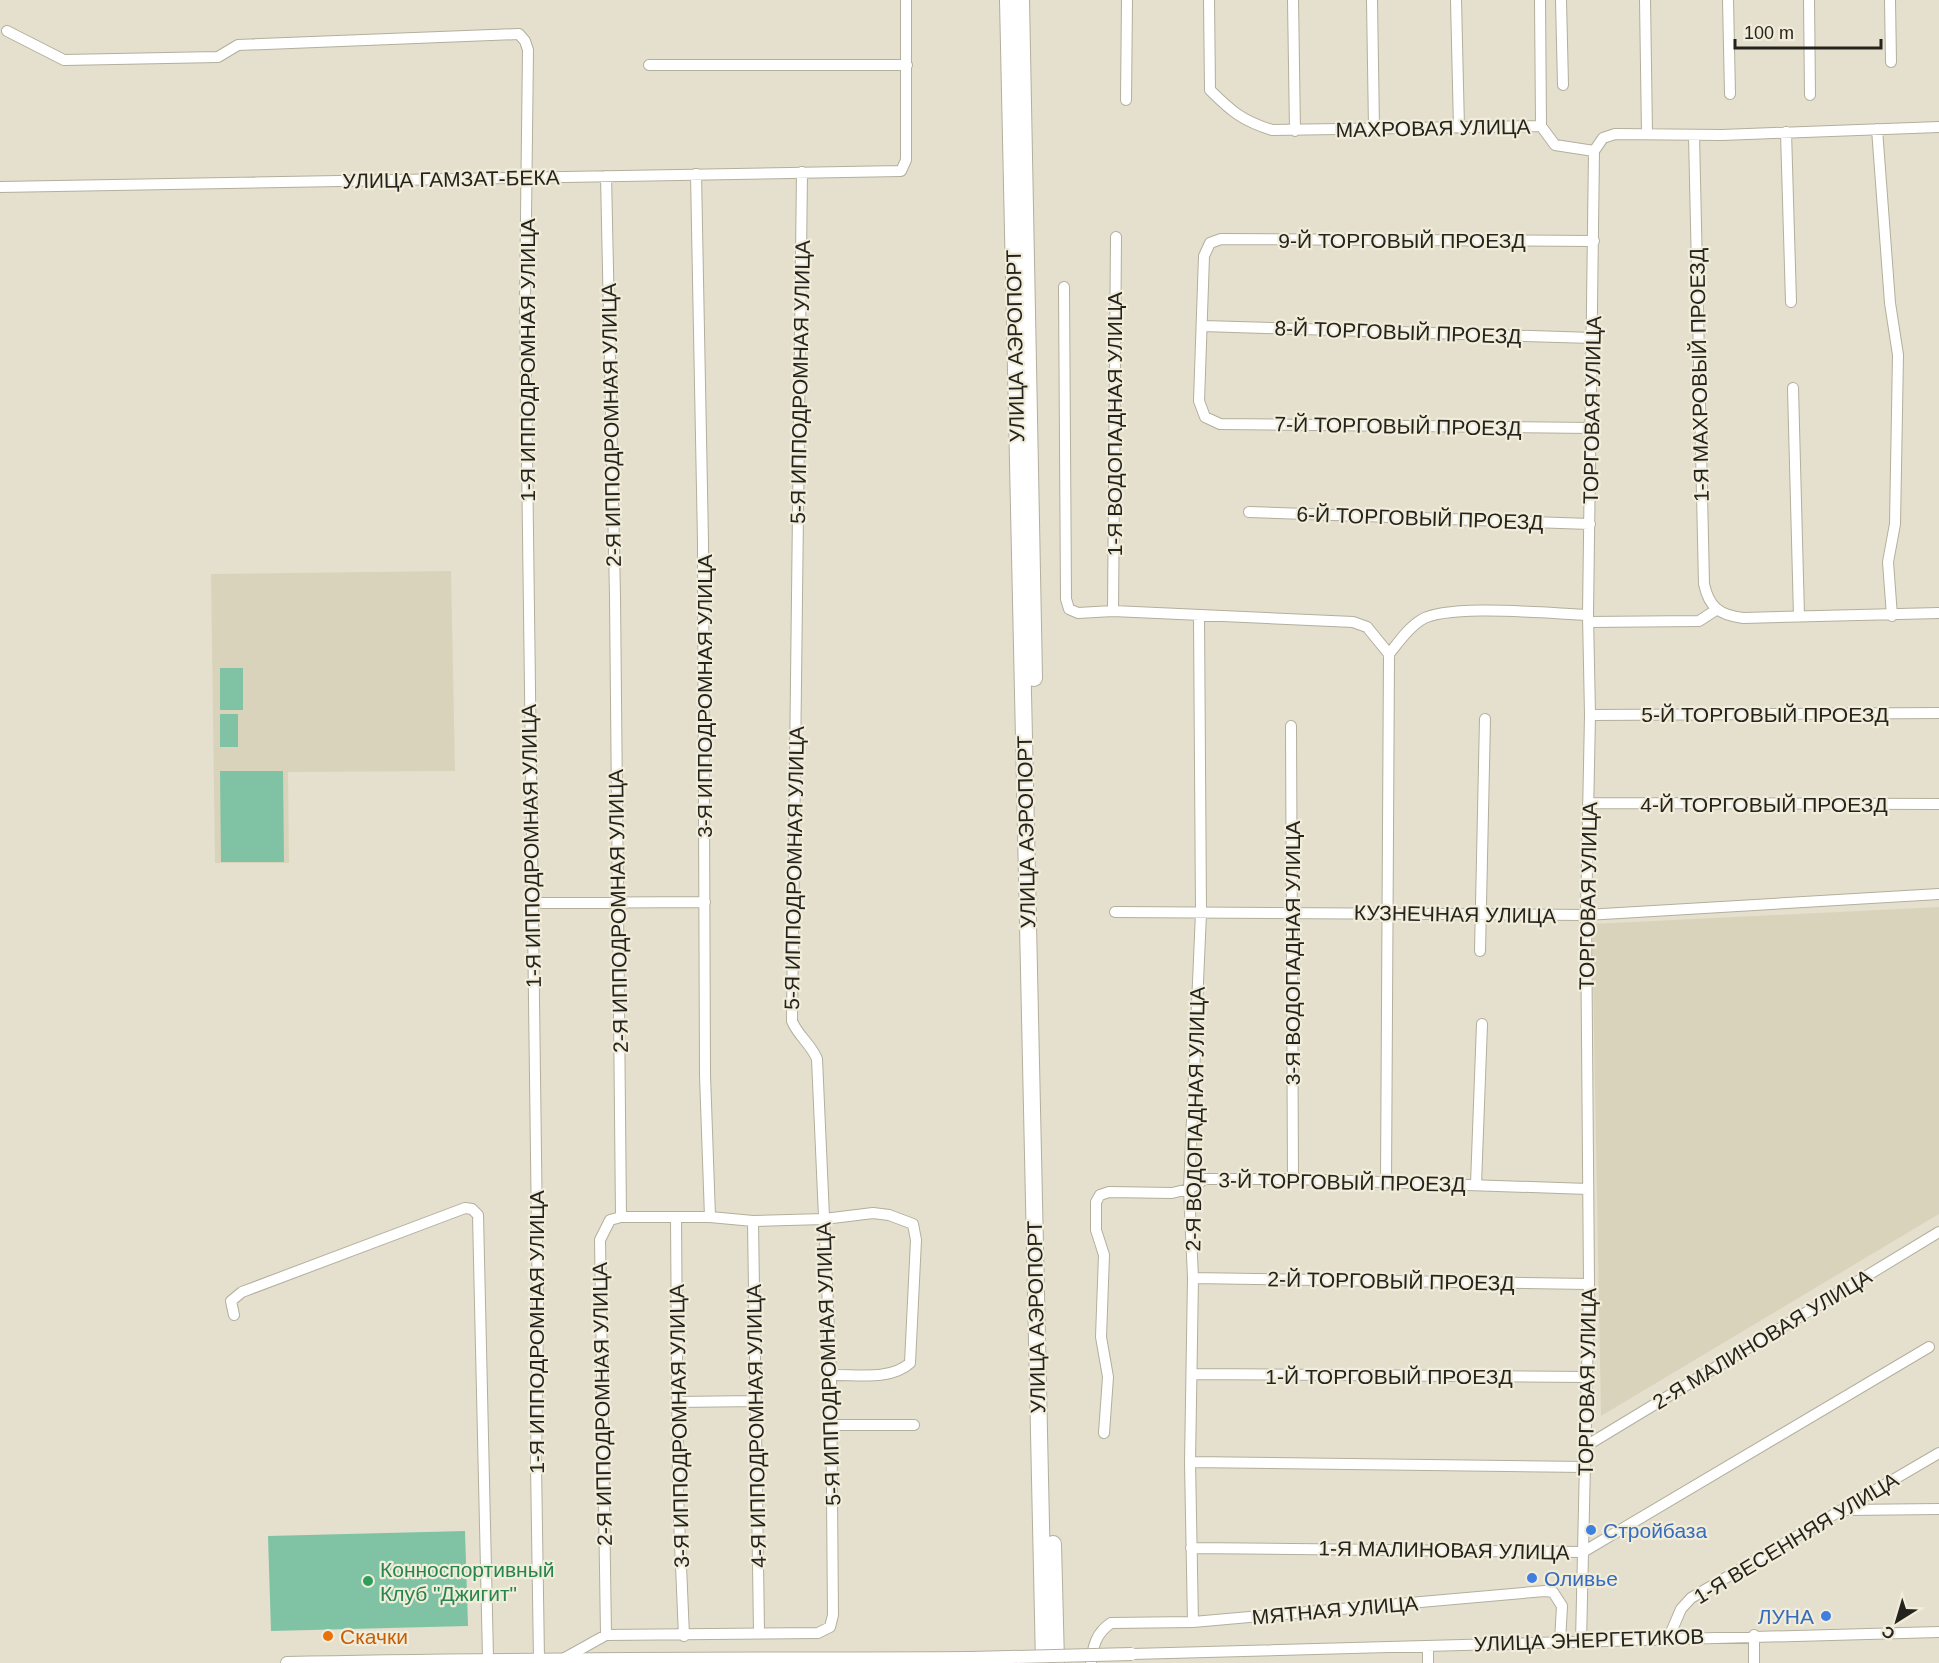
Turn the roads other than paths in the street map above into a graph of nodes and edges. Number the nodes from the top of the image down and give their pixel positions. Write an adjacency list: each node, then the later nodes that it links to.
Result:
1 (906, 0): 18 (street)
2 (1008, 0): 119 (main road, УЛИЦА АЭРОПОРТ)
3 (1021, 0): 120 (main road, УЛИЦА АЭРОПОРТ)
4 (1127, 0): 22 (street)
5 (1209, 0): 28 (street, МАХРОВАЯ УЛИЦА)
6 (1293, 0): 28 (street)
7 (1372, 0): 26 (street)
8 (1456, 0): 25 (street)
9 (1540, 0): 23 (street)
10 (1561, 0): 19 (street)
11 (1645, 0): 30 (street)
12 (1728, 0): 20 (street)
13 (1809, 0): 21 (street)
14 (1890, 0): 16 (street)
15 (7, 31): 36 (street, 1-Я ИППОДРОМНАЯ УЛИЦА)
16 (1891, 62)
17 (649, 64): 18 (street)
18 (907, 65): 33 (street, УЛИЦА ГАМЗАТ-БЕКА)
19 (1563, 85)
20 (1730, 94)
21 (1810, 95)
22 (1126, 100)
23 (1542, 126): 25 (street, МАХРОВАЯ УЛИЦА); 32 (street, МАХРОВАЯ УЛИЦА)
24 (1939, 127): 27 (street)
25 (1459, 128): 26 (street, МАХРОВАЯ УЛИЦА)
26 (1374, 129): 28 (street, МАХРОВАЯ УЛИЦА)
27 (1877, 129): 29 (street); 53 (street)
28 (1295, 131)
29 (1786, 132): 31 (street); 41 (street)
30 (1647, 134): 31 (street); 32 (street)
31 (1694, 135): 48 (street, 1-Я МАХРОВЫЙ ПРОЕЗД)
32 (1594, 151): 39 (street, ТОРГОВАЯ УЛИЦА)
33 (802, 172): 34 (street, УЛИЦА ГАМЗАТ-БЕКА); 82 (street, 5-Я ИППОДРОМНАЯ УЛИЦА)
34 (696, 174): 35 (street, УЛИЦА ГАМЗАТ-БЕКА); 64 (street, 3-Я ИППОДРОМНАЯ УЛИЦА)
35 (606, 176): 36 (street, УЛИЦА ГАМЗАТ-БЕКА); 63 (street, 2-Я ИППОДРОМНАЯ УЛИЦА)
36 (526, 177): 37 (street, УЛИЦА ГАМЗАТ-БЕКА); 65 (street, 1-Я ИППОДРОМНАЯ УЛИЦА)
37 (0, 187)
38 (1116, 237): 49 (street, 1-Я ВОДОПАДНАЯ УЛИЦА)
39 (1594, 241): 42 (street, 9-Й ТОРГОВЫЙ ПРОЕЗД); 43 (street, ТОРГОВАЯ УЛИЦА)
40 (1064, 287): 49 (street)
41 (1791, 303)
42 (1203, 327): 43 (street, 8-Й ТОРГОВЫЙ ПРОЕЗД); 45 (street, 7-Й ТОРГОВЫЙ ПРОЕЗД)
43 (1593, 338): 45 (street, ТОРГОВАЯ УЛИЦА)
44 (1793, 388): 52 (street)
45 (1592, 428): 47 (street, ТОРГОВАЯ УЛИЦА)
46 (1249, 512): 47 (street, 6-Й ТОРГОВЫЙ ПРОЕЗД)
47 (1590, 524): 54 (street, ТОРГОВАЯ УЛИЦА)
48 (1716, 610): 52 (street); 54 (street)
49 (1113, 611): 51 (street)
50 (1939, 613): 53 (street)
51 (1198, 616): 55 (street); 67 (street, 2-Я ВОДОПАДНАЯ УЛИЦА)
52 (1799, 616): 53 (street)
53 (1892, 616)
54 (1588, 619): 55 (street); 57 (street, ТОРГОВАЯ УЛИЦА)
55 (1389, 654): 69 (street)
56 (1939, 713): 57 (street, 5-Й ТОРГОВЫЙ ПРОЕЗД)
57 (1590, 715): 60 (street, ТОРГОВАЯ УЛИЦА)
58 (1485, 719): 70 (street)
59 (1291, 726): 68 (street, 3-Я ВОДОПАДНАЯ УЛИЦА)
60 (1588, 803): 61 (street, 4-Й ТОРГОВЫЙ ПРОЕЗД); 71 (street, ТОРГОВАЯ УЛИЦА)
61 (1939, 804)
62 (1939, 894): 71 (street, КУЗНЕЧНАЯ УЛИЦА)
63 (618, 902): 64 (street); 65 (street); 79 (street, 2-Я ИППОДРОМНАЯ УЛИЦА)
64 (705, 902): 81 (street, 3-Я ИППОДРОМНАЯ УЛИЦА)
65 (531, 903): 117 (street, 1-Я ИППОДРОМНАЯ УЛИЦА)
66 (1115, 912): 67 (street, КУЗНЕЧНАЯ УЛИЦА)
67 (1201, 913): 68 (street, КУЗНЕЧНАЯ УЛИЦА); 77 (street, 2-Я ВОДОПАДНАЯ УЛИЦА)
68 (1292, 913): 69 (street, КУЗНЕЧНАЯ УЛИЦА); 74 (street, 3-Я ВОДОПАДНАЯ УЛИЦА)
69 (1389, 914): 70 (street, КУЗНЕЧНАЯ УЛИЦА); 75 (street)
70 (1483, 914): 71 (street, КУЗНЕЧНАЯ УЛИЦА); 72 (street)
71 (1586, 915): 78 (street, ТОРГОВАЯ УЛИЦА)
72 (1480, 951)
73 (1482, 1024): 76 (street)
74 (1293, 1179): 75 (street, 3-Й ТОРГОВЫЙ ПРОЕЗД); 77 (street, 3-Й ТОРГОВЫЙ ПРОЕЗД)
75 (1386, 1183): 76 (street, 3-Й ТОРГОВЫЙ ПРОЕЗД)
76 (1476, 1185): 78 (street, 3-Й ТОРГОВЫЙ ПРОЕЗД)
77 (1189, 1189): 85 (street, 2-Я ВОДОПАДНАЯ УЛИЦА); 96 (street, 3-Й ТОРГОВЫЙ ПРОЕЗД)
78 (1588, 1190): 86 (street, ТОРГОВАЯ УЛИЦА)
79 (621, 1217): 80 (street); 108 (street, 2-Я ИППОДРОМНАЯ УЛИЦА)
80 (676, 1217): 81 (street); 93 (street, 3-Я ИППОДРОМНАЯ УЛИЦА)
81 (710, 1217): 83 (street)
82 (824, 1219): 83 (street); 90 (street, 5-Я ИППОДРОМНАЯ УЛИЦА); 90 (street)
83 (753, 1221): 92 (street, 4-Я ИППОДРОМНАЯ УЛИЦА)
84 (1939, 1232): 97 (street, 2-Я МАЛИНОВАЯ УЛИЦА)
85 (1193, 1278): 86 (street, 2-Й ТОРГОВЫЙ ПРОЕЗД); 89 (street, 2-Я ВОДОПАДНАЯ УЛИЦА)
86 (1588, 1284): 91 (street, ТОРГОВАЯ УЛИЦА)
87 (234, 1315): 116 (street)
88 (1929, 1347): 104 (street, 1-Я МАЛИНОВАЯ УЛИЦА)
89 (1192, 1374): 91 (street, 1-Й ТОРГОВЫЙ ПРОЕЗД); 99 (street, 2-Я ВОДОПАДНАЯ УЛИЦА)
90 (831, 1375): 94 (street, 5-Я ИППОДРОМНАЯ УЛИЦА)
91 (1587, 1377): 97 (street, ТОРГОВАЯ УЛИЦА)
92 (756, 1401): 93 (street); 106 (street, 4-Я ИППОДРОМНАЯ УЛИЦА)
93 (678, 1402): 110 (street, 3-Я ИППОДРОМНАЯ УЛИЦА)
94 (832, 1425): 95 (street); 106 (street, 5-Я ИППОДРОМНАЯ УЛИЦА)
95 (914, 1425)
96 (1104, 1432)
97 (1586, 1446): 100 (street, ТОРГОВАЯ УЛИЦА)
98 (1939, 1453): 102 (street, 1-Я ВЕСЕННЯЯ УЛИЦА)
99 (1190, 1462): 100 (street); 103 (street, 2-Я ВОДОПАДНАЯ УЛИЦА)
100 (1585, 1467): 104 (street, ТОРГОВАЯ УЛИЦА)
101 (1939, 1509): 102 (street)
102 (1845, 1510): 111 (street, 1-Я ВЕСЕННЯЯ УЛИЦА)
103 (1191, 1548): 104 (street, 1-Я МАЛИНОВАЯ УЛИЦА); 105 (street, 2-Я ВОДОПАДНАЯ УЛИЦА)
104 (1583, 1552): 112 (street, ТОРГОВАЯ УЛИЦА)
105 (1193, 1622): 113 (street, МЯТНАЯ УЛИЦА); 121 (street, МЯТНАЯ УЛИЦА)
106 (759, 1632): 110 (street)
107 (1939, 1632): 109 (street, УЛИЦА ЭНЕРГЕТИКОВ)
108 (606, 1635): 110 (street); 117 (street)
109 (1754, 1635): 111 (street, УЛИЦА ЭНЕРГЕТИКОВ); 123 (street)
110 (684, 1636)
111 (1669, 1637): 112 (street, УЛИЦА ЭНЕРГЕТИКОВ)
112 (1581, 1641): 113 (street, УЛИЦА ЭНЕРГЕТИКОВ)
113 (1560, 1642): 114 (street, УЛИЦА ЭНЕРГЕТИКОВ)
114 (1428, 1646): 115 (street, УЛИЦА ЭНЕРГЕТИКОВ); 122 (street)
115 (1132, 1654): 117 (street, bridge)
116 (488, 1658): 117 (street); 118 (street)
117 (550, 1661)
118 (287, 1663)
119 (1044, 1663)
120 (1056, 1663)
121 (1091, 1663)
122 (1428, 1663)
123 (1754, 1663)

